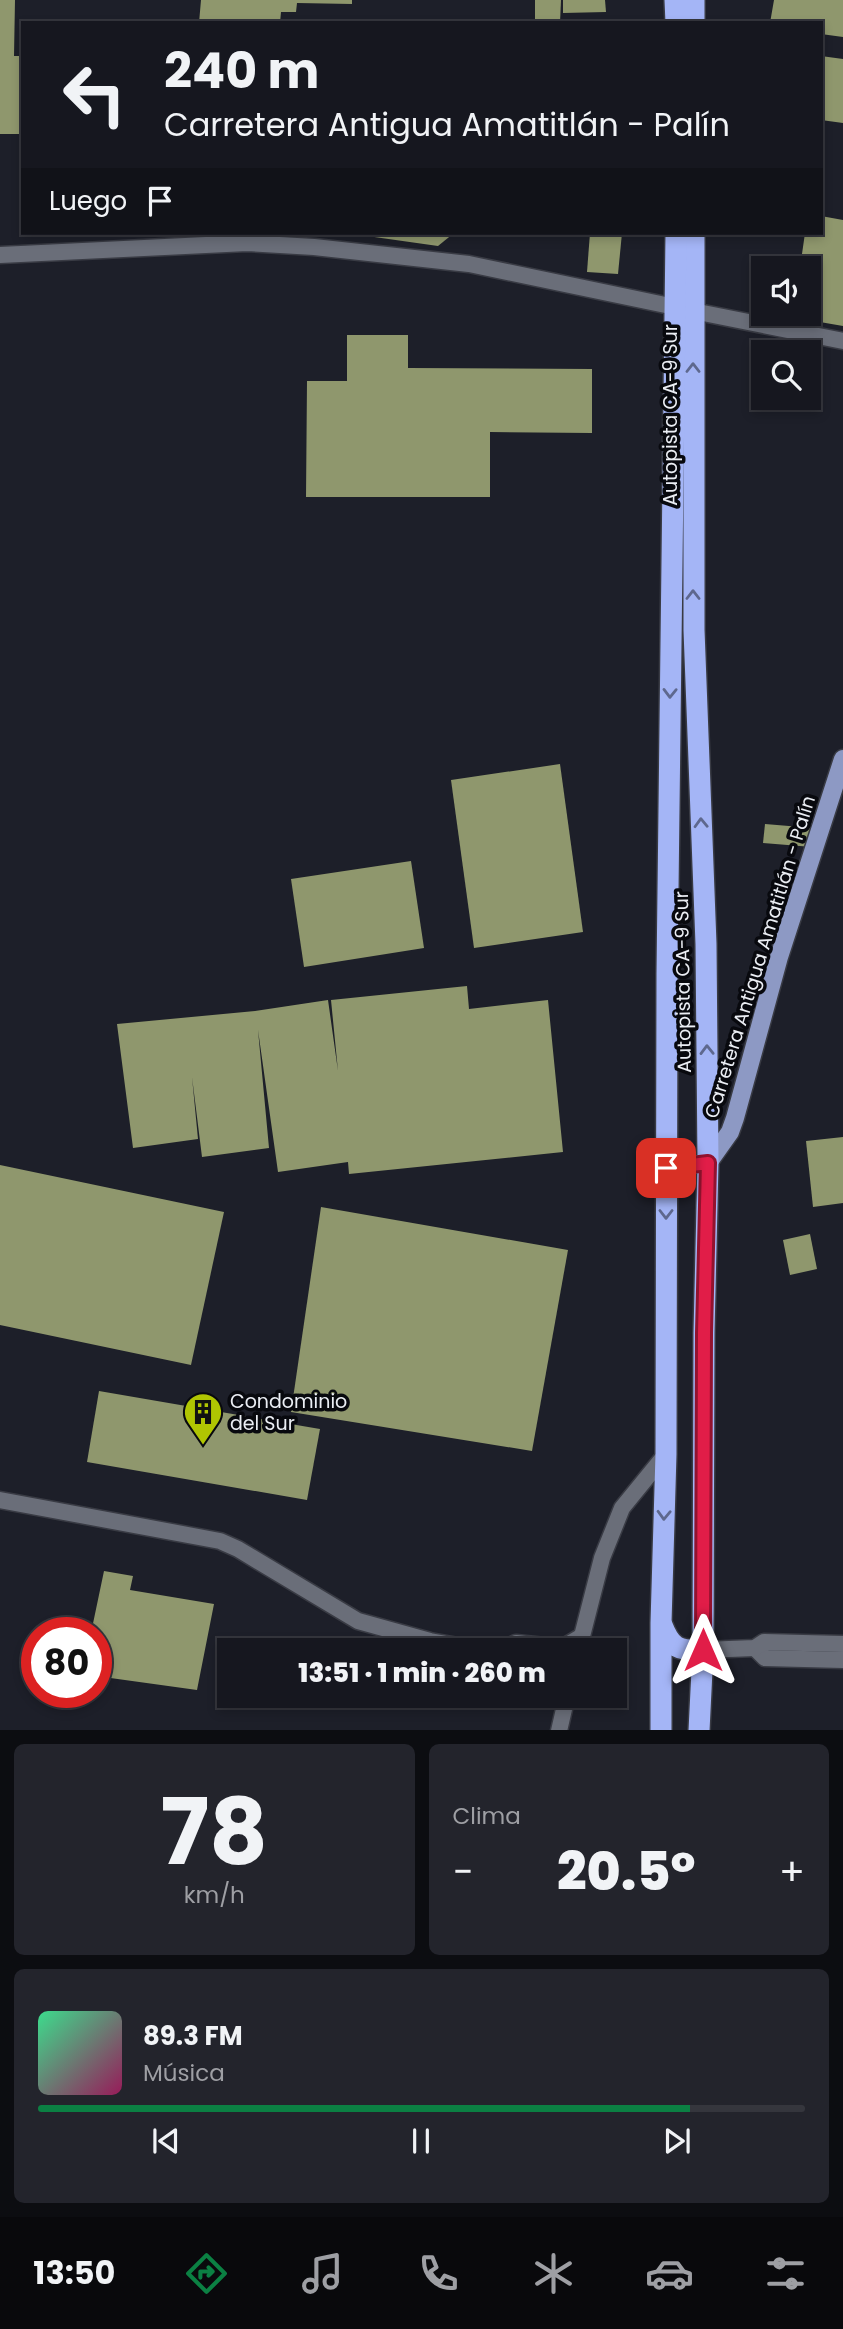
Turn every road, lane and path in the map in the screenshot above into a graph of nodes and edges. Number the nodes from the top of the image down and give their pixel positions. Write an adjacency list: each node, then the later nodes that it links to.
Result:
1 (676, 0): 3 (highway)
2 (694, 0): 4 (highway)
3 (676, 21)
4 (694, 21)
5 (676, 235): 8 (highway, Autopista CA-9 Sur)
6 (694, 235): 8 (highway, Autopista CA-9 Sur)
7 (0, 255): 8 (street)
8 (684, 309): 9 (street); 11 (highway, Autopista CA-9 Sur, one-way to 8); 12 (highway, Autopista CA-9 Sur, one-way to 12)
9 (843, 341)
10 (843, 759): 11 (main road, Carretera Antigua Amatitlán - Palín)
11 (708, 1163): 12 (main road); 20 (highway, Autopista CA-9 Sur)
12 (666, 1168): 13 (highway, Autopista CA-9 Sur, one-way to 13)
13 (666, 1454): 15 (highway, Autopista CA-9 Sur, one-way to 15); 17 (street)
14 (0, 1500): 16 (street)
15 (661, 1623): 20 (highway); 24 (highway, Autopista CA-9 Sur)
16 (421, 1638)
17 (581, 1638)
18 (843, 1644): 19 (street)
19 (755, 1648): 20 (street); 21 (street)
20 (703, 1650): 25 (highway, Autopista CA-9 Sur)
21 (843, 1660)
22 (564, 1708): 23 (street)
23 (559, 1730)
24 (661, 1730)
25 (699, 1730)

